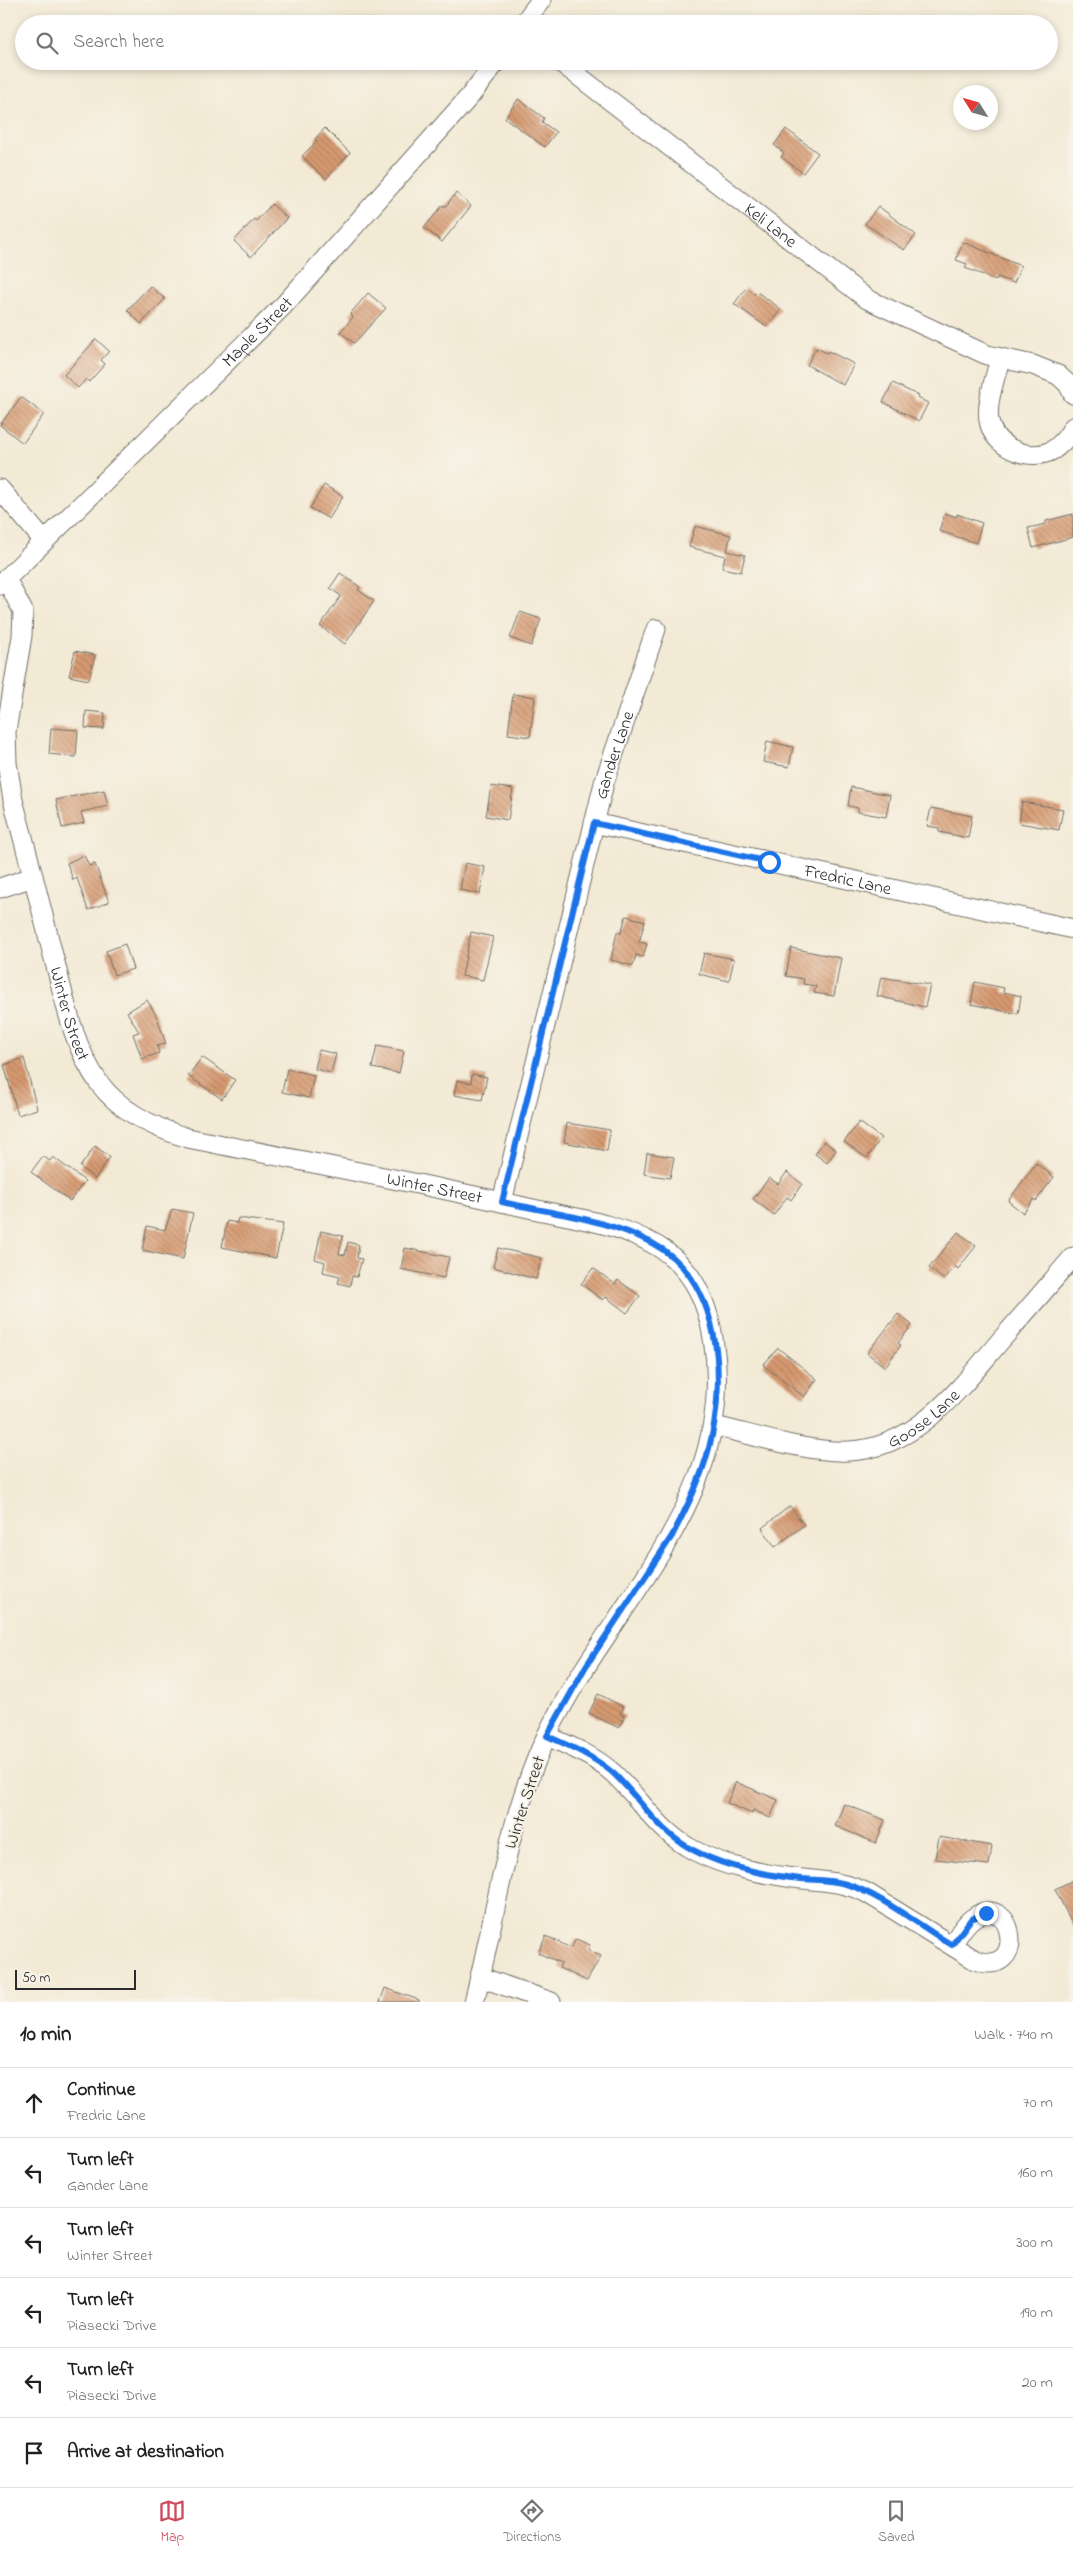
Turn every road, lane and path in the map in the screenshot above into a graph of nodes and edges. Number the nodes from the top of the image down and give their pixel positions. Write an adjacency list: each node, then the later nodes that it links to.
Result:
1 (541, 0): 2 (street)
2 (530, 15)
3 (490, 70): 9 (street, Maple Street)
4 (572, 70): 5 (street, Keli Lane)
5 (1000, 358): 6 (street, Keli Lane); 7 (street)
6 (1073, 394)
7 (1073, 427)
8 (0, 489): 9 (street)
9 (43, 540): 10 (street, Maple Street)
10 (3, 582): 13 (street, Winter Street)
11 (656, 629): 12 (street, Gander Lane)
12 (594, 823): 15 (street, Fredric Lane); 16 (street, Gander Lane)
13 (33, 877): 14 (street); 16 (street, Winter Street)
14 (0, 888)
15 (1073, 929)
16 (502, 1202): 18 (street, Winter Street)
17 (1073, 1257): 18 (street, Goose Lane)
18 (714, 1426): 19 (street, Winter Street)
19 (547, 1736): 20 (street); 21 (street, Winter Street)
20 (952, 1945)
21 (480, 1977): 22 (street, Winter Street); 23 (street)
22 (474, 2002)
23 (551, 2002)

